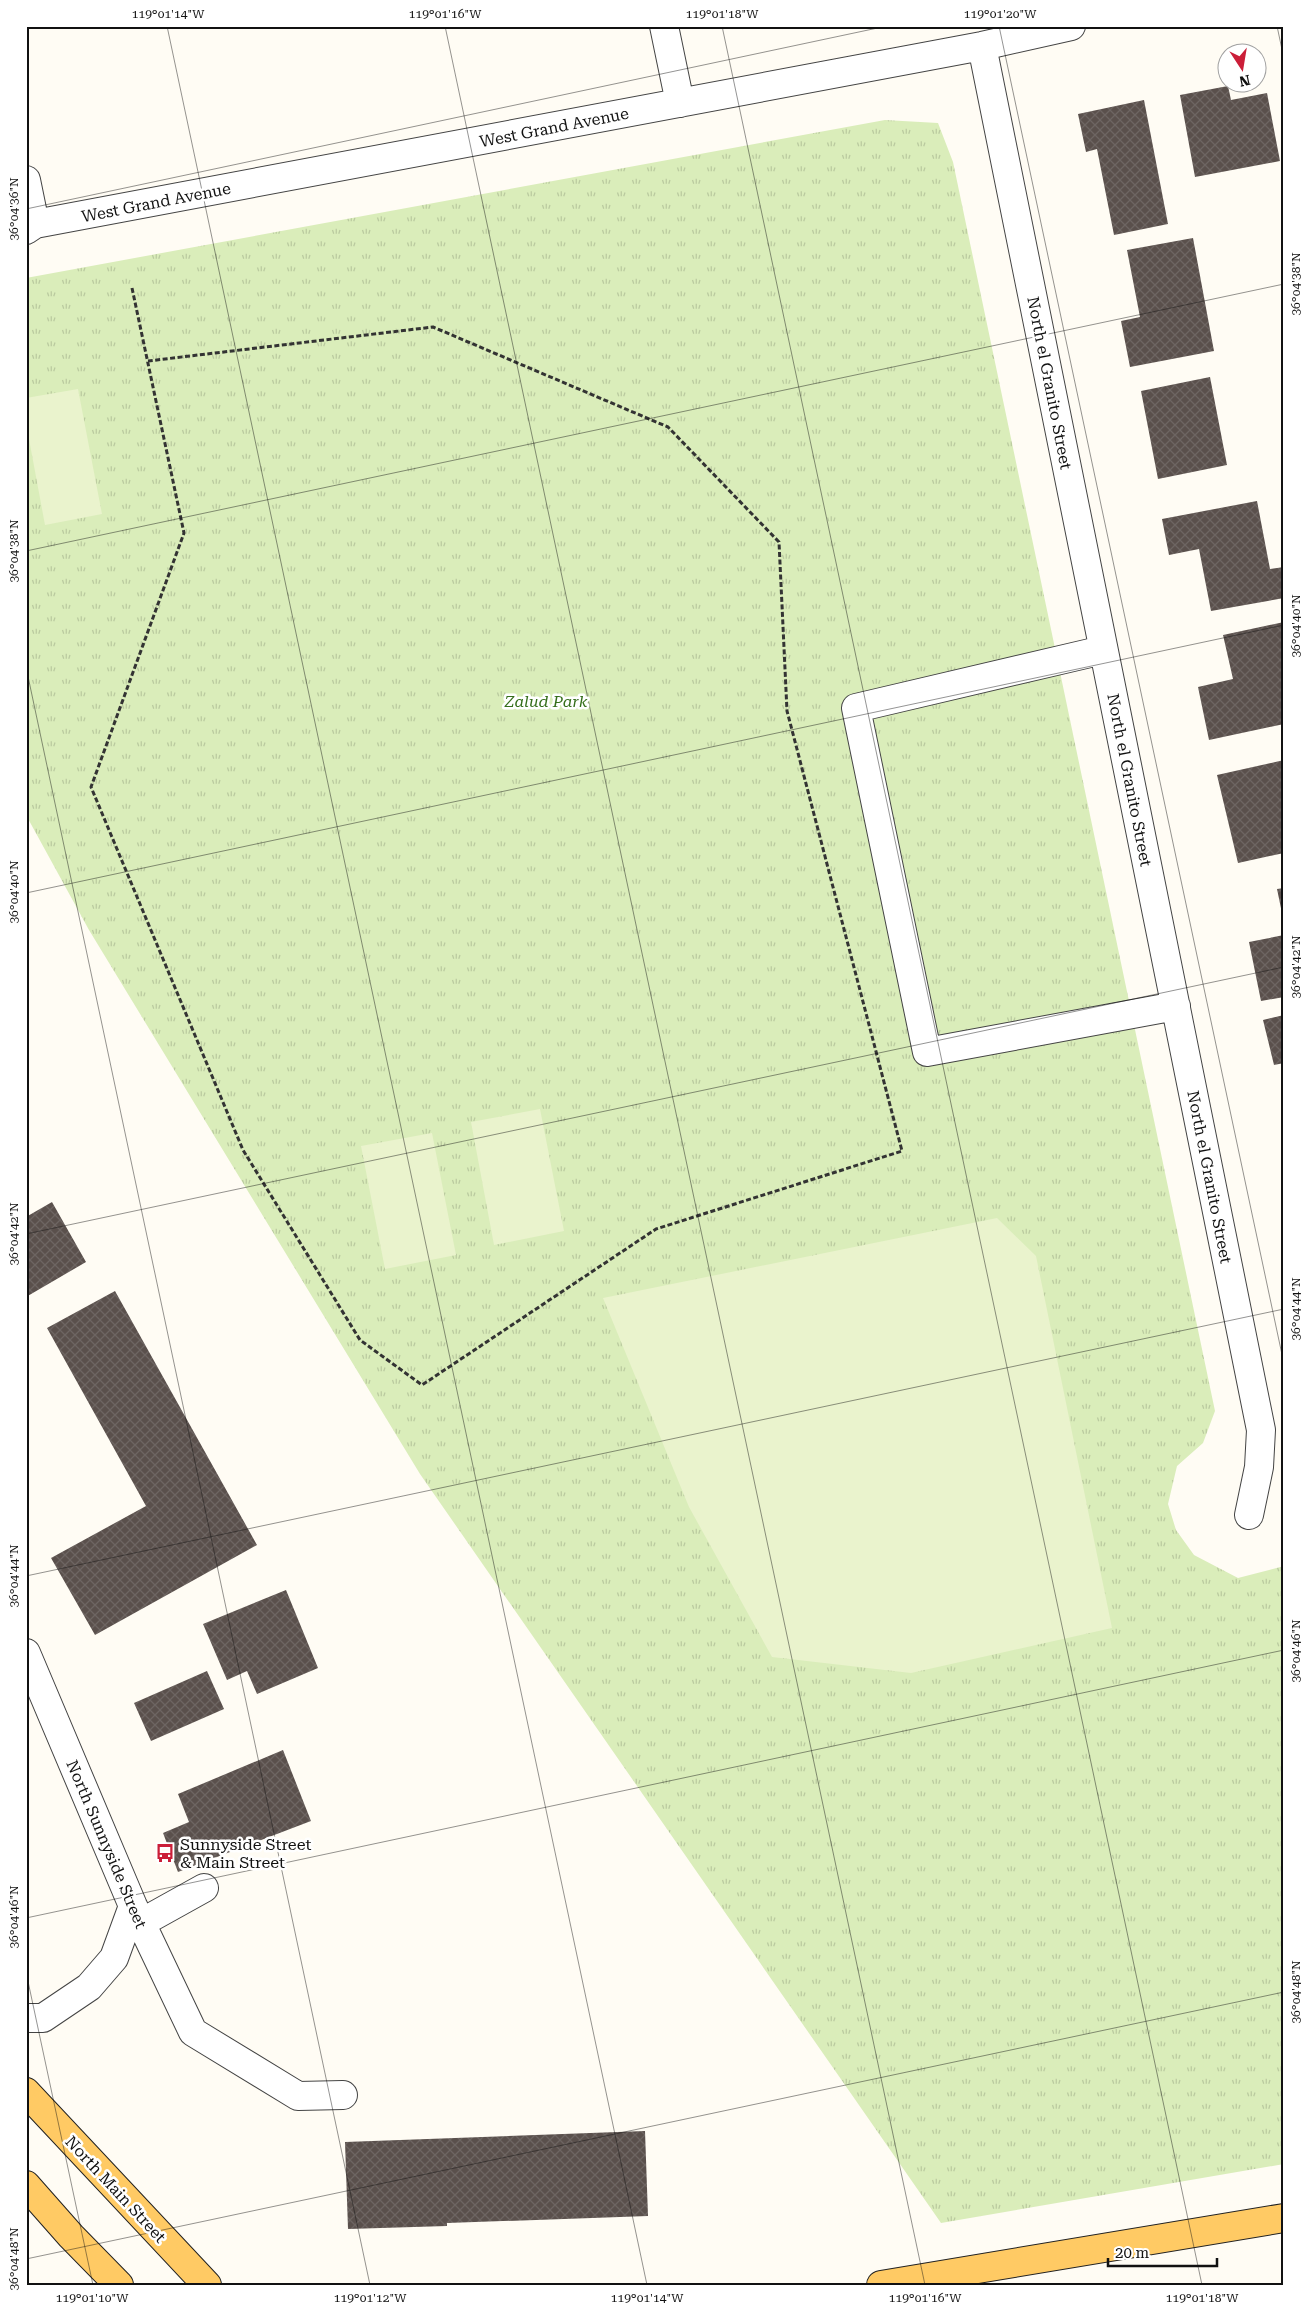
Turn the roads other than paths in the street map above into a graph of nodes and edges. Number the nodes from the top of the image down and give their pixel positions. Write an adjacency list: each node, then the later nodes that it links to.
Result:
1 (664, 26): 4 (street)
2 (1071, 26): 3 (street, West Grand Avenue)
3 (982, 46): 4 (street, West Grand Avenue); 7 (street, North el Granito Street)
4 (680, 103): 6 (street, West Grand Avenue)
5 (26, 180): 6 (street)
6 (31, 227)
7 (1103, 650): 8 (street, North el Granito Street); 8 (street)
8 (1176, 1006): 9 (street, North el Granito Street)
9 (1250, 1515)
10 (26, 1654): 12 (street, North Sunnyside Street)
11 (204, 1888): 12 (street)
12 (137, 1914): 13 (street); 15 (street, North Sunnyside Street)
13 (26, 2018)
14 (26, 2092): 19 (main road, North Main Street)
15 (343, 2095)
16 (26, 2185): 18 (main road)
17 (1284, 2218): 20 (main road)
18 (119, 2285)
19 (207, 2285)
20 (881, 2285)

